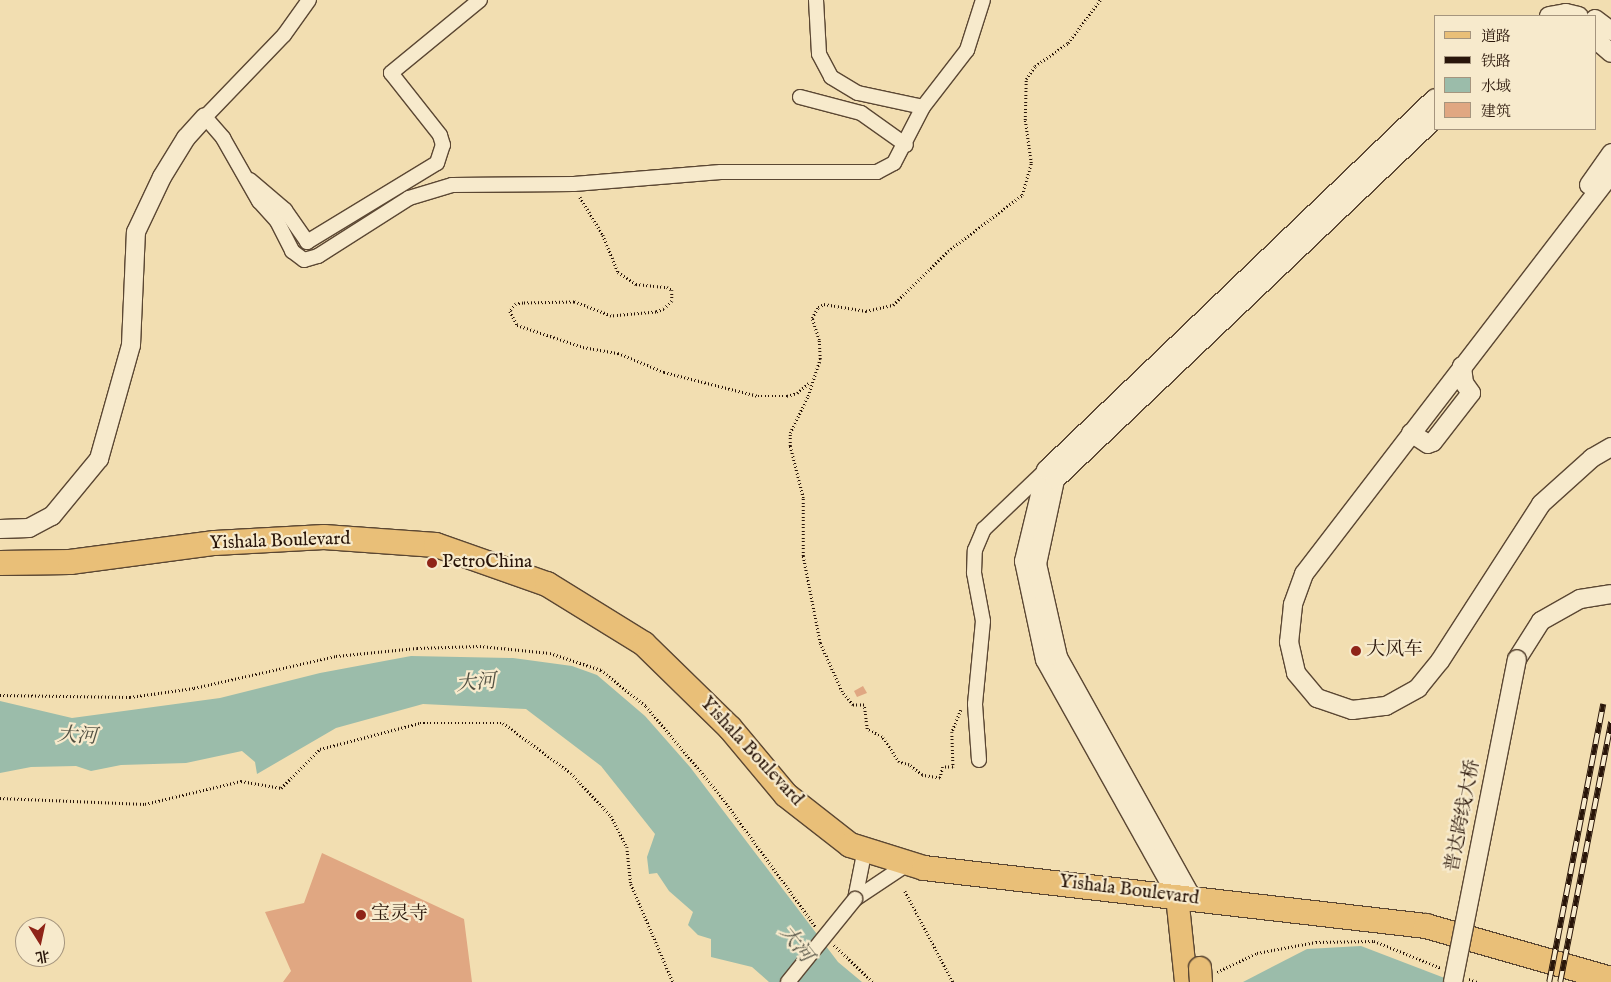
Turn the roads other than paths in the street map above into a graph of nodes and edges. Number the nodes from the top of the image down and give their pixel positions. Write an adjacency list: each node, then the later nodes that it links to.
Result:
1 (309, 0): 12 (street)
2 (480, 0): 16 (street)
3 (816, 0): 11 (street)
4 (983, 0): 11 (street)
5 (1558, 15): 6 (street)
6 (1572, 15)
7 (1603, 27): 8 (street)
8 (1611, 53)
9 (800, 97): 14 (street)
10 (1434, 99): 21 (street)
11 (923, 107): 14 (street)
12 (204, 117): 16 (street); 22 (street)
13 (1434, 120): 28 (street)
14 (906, 145): 16 (street)
15 (1611, 153): 18 (street)
16 (243, 174)
17 (1611, 174): 18 (street)
18 (1463, 364): 19 (street); 19 (street)
19 (1411, 433): 20 (street)
20 (1611, 447)
21 (1046, 470): 25 (street); 28 (street)
22 (0, 530)
23 (0, 563): 26 (highway, Yishala Boulevard)
24 (1611, 594): 31 (street, 普达跨线大桥, bridge)
25 (979, 760)
26 (865, 849): 27 (highway, Yishala Boulevard); 29 (street)
27 (909, 863): 28 (highway, Yishala Boulevard); 29 (street)
28 (1185, 897): 30 (main road); 32 (highway, Yishala Boulevard)
29 (856, 899): 33 (street, bridge)
30 (1197, 975)
31 (1453, 976)
32 (1611, 979)
33 (788, 982)

